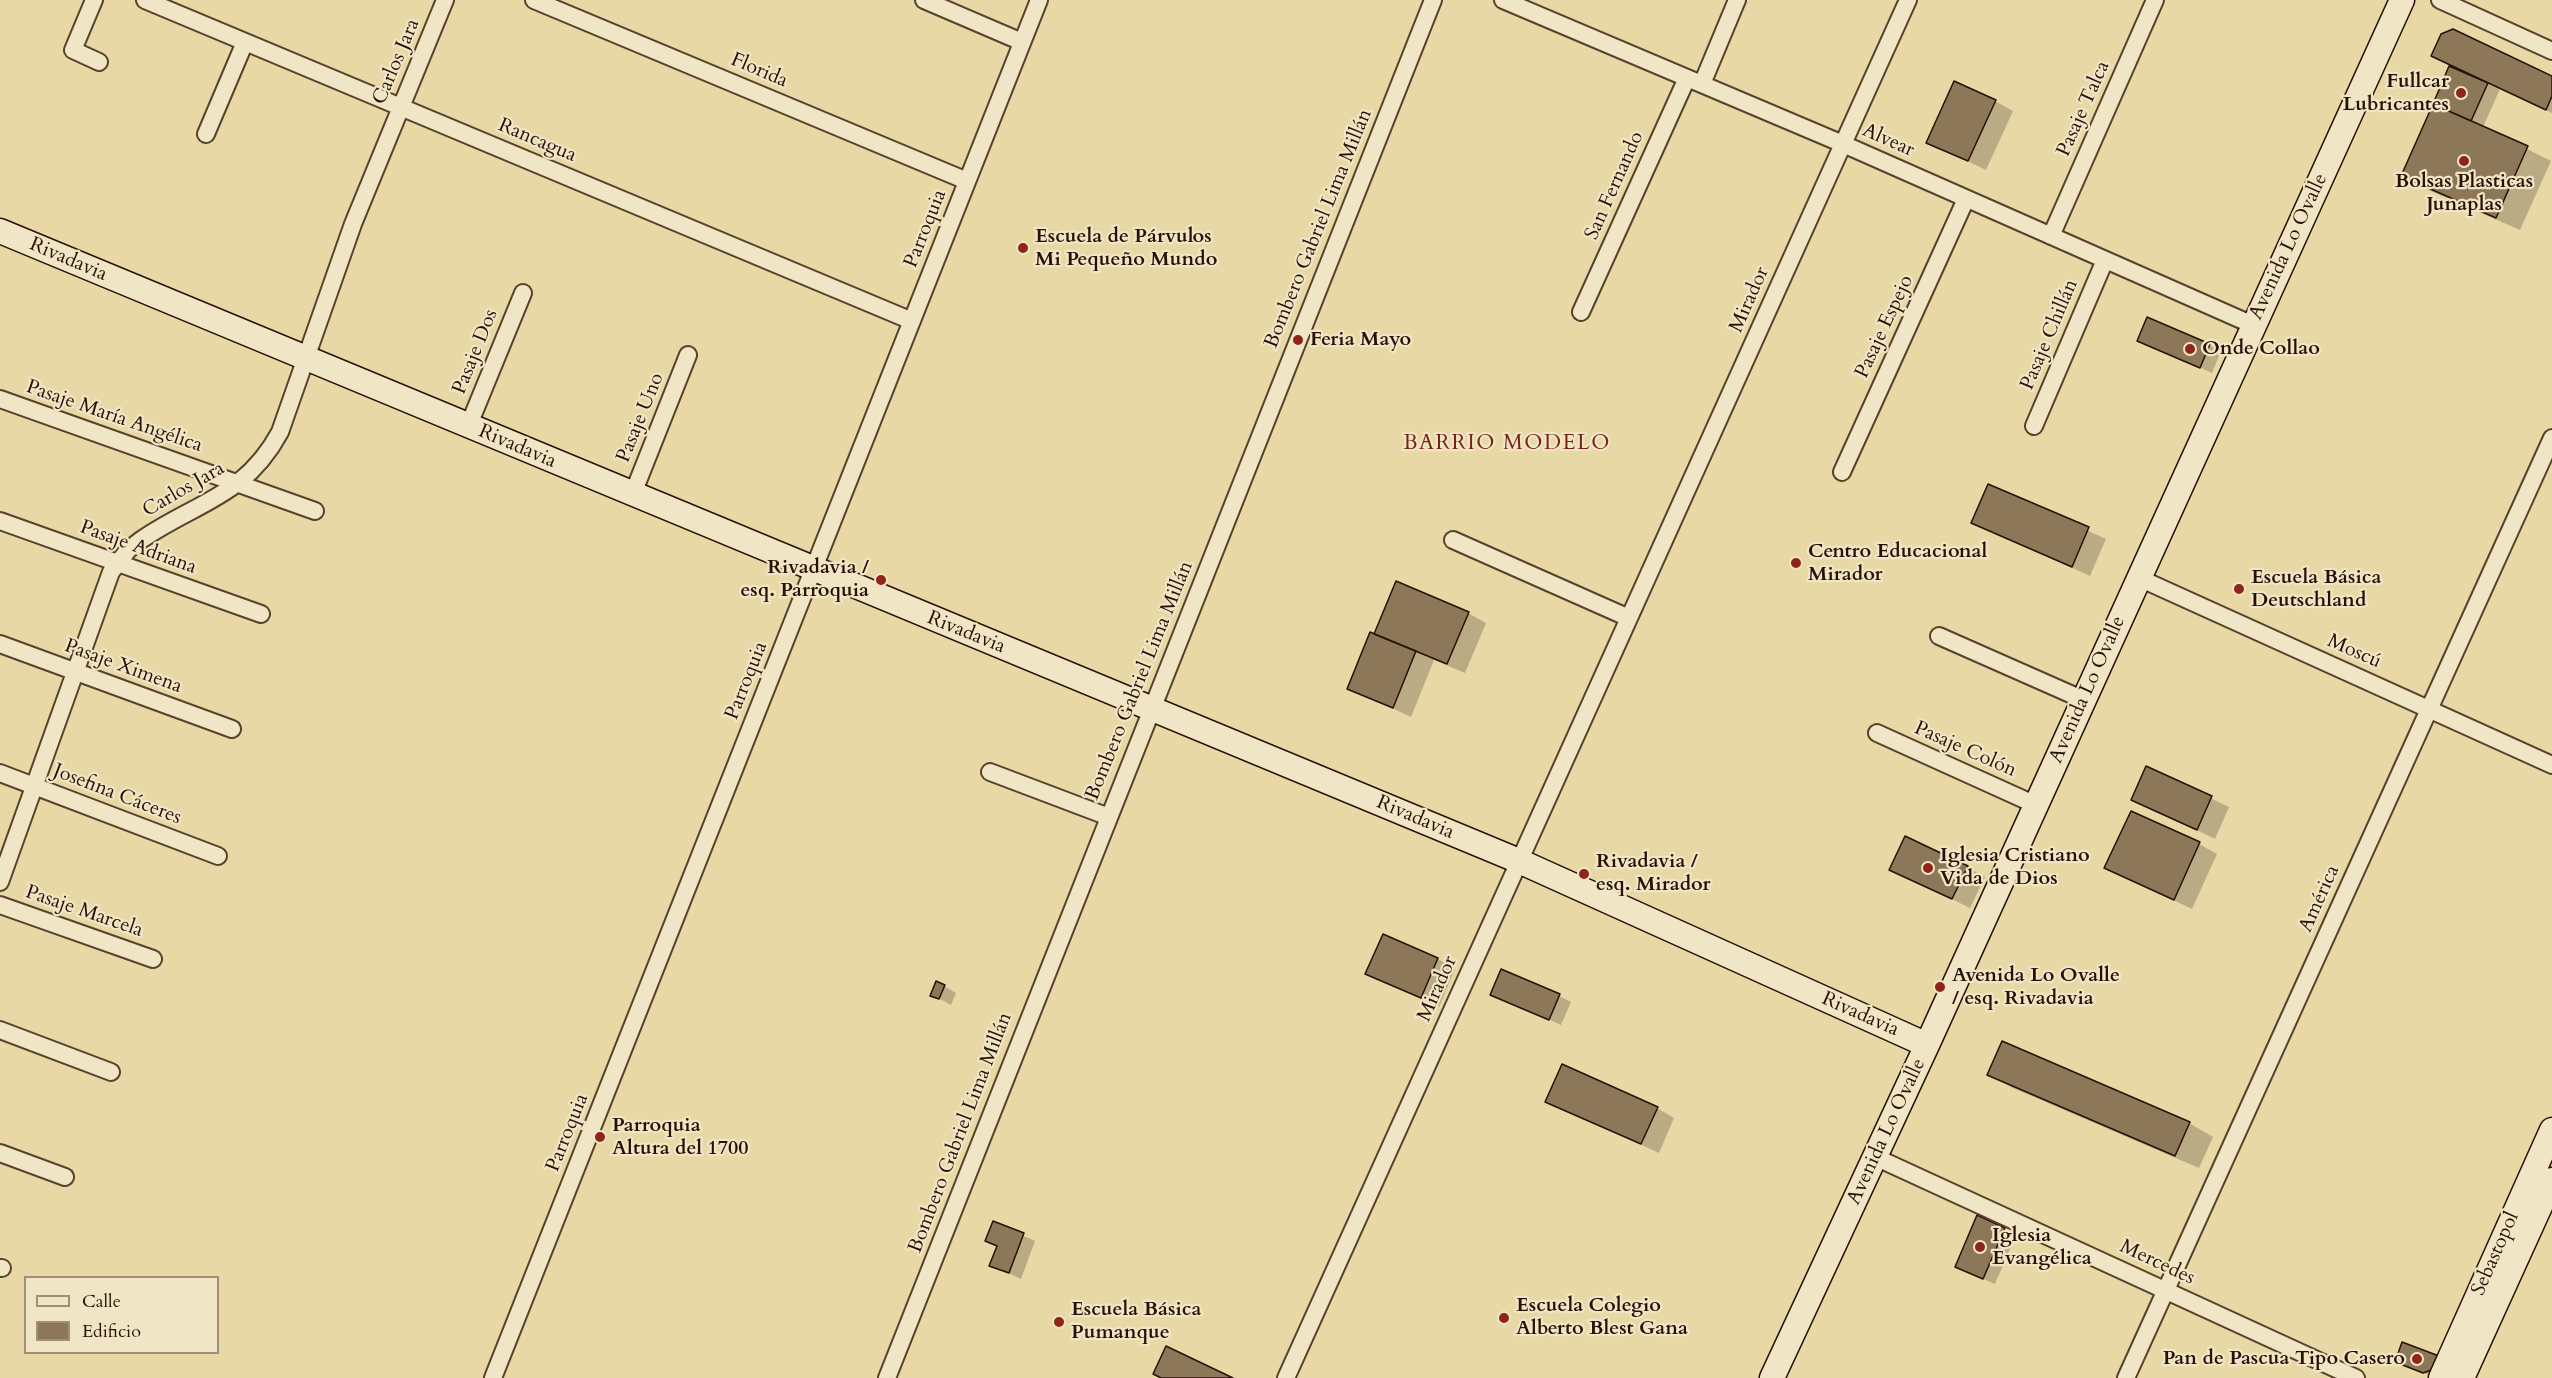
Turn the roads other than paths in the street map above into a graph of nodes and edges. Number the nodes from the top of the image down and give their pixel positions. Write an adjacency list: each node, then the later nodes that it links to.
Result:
1 (94, 0): 17 (street)
2 (146, 0): 14 (street, Rancagua)
3 (445, 0): 19 (street, Carlos Jara)
4 (534, 0): 22 (street, Florida)
5 (924, 0): 15 (street)
6 (1039, 0): 15 (street, Parroquia)
7 (1433, 0): 52 (street, Bombero Gabriel Lima Millán)
8 (1503, 0): 18 (street, Alvear)
9 (1737, 0): 18 (street, San Fernando)
10 (1908, 0): 21 (street, Mirador)
11 (2155, 0): 25 (street, Pasaje Talca)
12 (2402, 0): 30 (street, Avenida Lo Ovalle)
13 (2440, 0): 16 (street)
14 (245, 42): 19 (street, Rancagua); 20 (street)
15 (1022, 42): 22 (street, Parroquia)
16 (2552, 51)
17 (99, 62)
18 (1694, 81): 21 (street, Alvear); 28 (street, San Fernando)
19 (401, 107): 29 (street, Rancagua); 32 (street, Carlos Jara)
20 (206, 134)
21 (1843, 144): 23 (street, Alvear); 47 (street, Mirador)
22 (967, 181): 29 (street, Parroquia)
23 (1966, 199): 25 (street, Alvear); 37 (street, Pasaje Espejo)
24 (0, 231): 32 (street, Rivadavia)
25 (2050, 236): 26 (street, Alvear)
26 (2106, 260): 30 (street, Alvear); 34 (street, Pasaje Chillán)
27 (522, 293): 35 (street, Pasaje Dos)
28 (1581, 312)
29 (912, 321): 44 (street, Parroquia)
30 (2253, 325): 45 (street, Avenida Lo Ovalle)
31 (688, 355): 39 (street, Pasaje Uno)
32 (304, 358): 35 (street, Rivadavia); 38 (street, Carlos Jara)
33 (0, 399): 38 (street, Pasaje María Angélica)
34 (2034, 426)
35 (468, 427): 39 (street, Rivadavia)
36 (2552, 438): 53 (street, América)
37 (1842, 472)
38 (239, 483): 40 (street, Pasaje María Angélica); 43 (street, Carlos Jara)
39 (632, 496): 44 (street, Rivadavia)
40 (315, 511)
41 (0, 521): 43 (street, Pasaje Adriana)
42 (1453, 540): 47 (street)
43 (117, 562): 46 (street, Pasaje Adriana); 50 (street, Carlos Jara)
44 (813, 570): 52 (street, Rivadavia); 76 (street, Parroquia)
45 (2139, 578): 51 (street, Avenida Lo Ovalle); 53 (street, Moscú)
46 (261, 614)
47 (1629, 618): 63 (street, Mirador)
48 (1939, 636): 51 (street)
49 (0, 644): 50 (street, Pasaje Ximena)
50 (75, 671): 54 (street, Pasaje Ximena); 59 (street, Carlos Jara)
51 (2084, 700): 60 (street, Avenida Lo Ovalle)
52 (1152, 708): 61 (street, Bombero Gabriel Lima Millán); 63 (street, Rivadavia)
53 (2429, 709): 56 (street, Moscú); 75 (street, América)
54 (232, 729)
55 (1877, 733): 60 (street, Pasaje Colón)
56 (2552, 765)
57 (990, 772): 61 (street)
58 (0, 773): 59 (street, Josefina Cáceres)
59 (35, 786): 62 (street, Josefina Cáceres); 64 (street, Carlos Jara)
60 (2036, 805): 68 (street, Avenida Lo Ovalle)
61 (1108, 817): 77 (street, Bombero Gabriel Lima Millán)
62 (218, 856)
63 (1519, 861): 68 (street, Rivadavia); 78 (street, Mirador)
64 (0, 882)
65 (0, 905): 66 (street, Pasaje Marcela)
66 (153, 959)
67 (0, 1030): 69 (street)
68 (1927, 1045): 72 (street, Avenida Lo Ovalle)
69 (111, 1071)
70 (2552, 1130): 82 (street, Sebastopol)
71 (0, 1153): 73 (street)
72 (1875, 1156): 75 (street, Mercedes); 79 (street, Avenida Lo Ovalle)
73 (64, 1177)
74 (2552, 1180): 83 (street, Sebastopol)
75 (2166, 1290): 80 (street, América); 81 (street, Mercedes)
76 (493, 1378)
77 (887, 1378)
78 (1286, 1378)
79 (1772, 1378)
80 (2126, 1378)
81 (2356, 1378)
82 (2441, 1378)
83 (2462, 1378)

